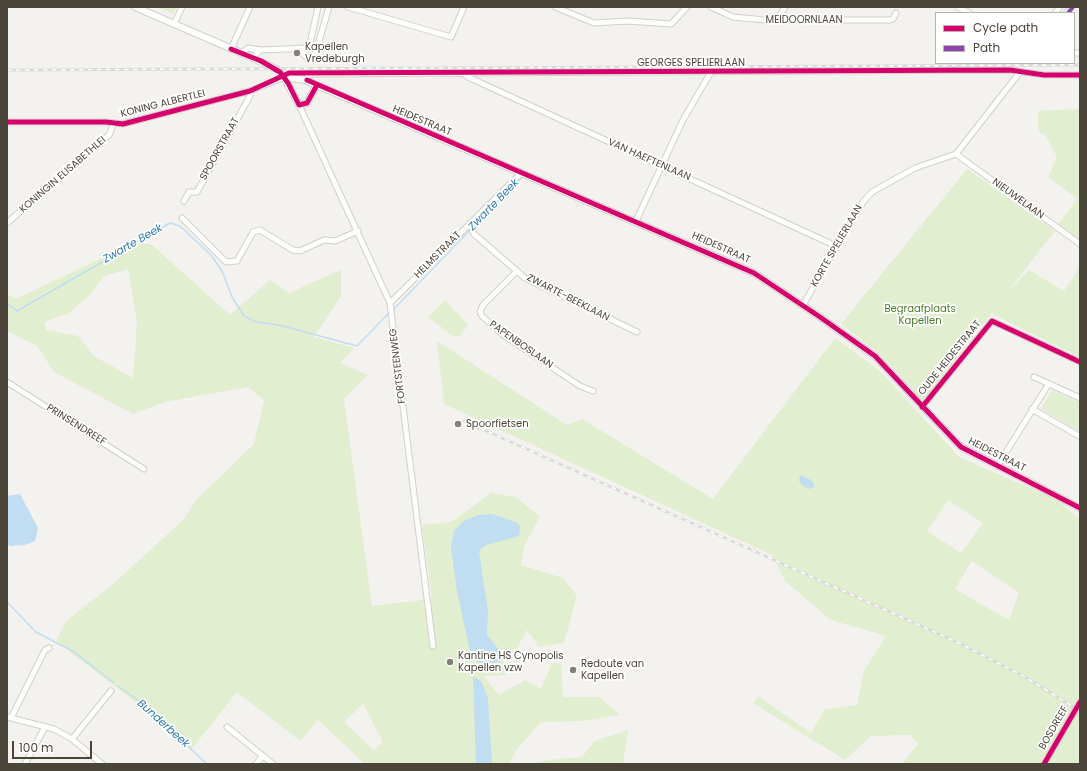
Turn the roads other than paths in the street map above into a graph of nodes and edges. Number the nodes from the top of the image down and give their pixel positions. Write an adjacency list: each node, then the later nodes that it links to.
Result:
1 (135, 7): 16 (street)
2 (182, 7): 16 (street)
3 (250, 7): 18 (street)
4 (318, 7): 20 (street)
5 (329, 7): 17 (street)
6 (348, 7): 7 (street)
7 (464, 7)
8 (555, 7): 9 (street)
9 (687, 7)
10 (711, 7): 15 (street, MEIDOORNLAAN)
11 (784, 7): 15 (street)
12 (958, 7): 13 (street)
13 (967, 12)
14 (896, 13): 15 (street, MEIDOORNLAAN)
15 (777, 20)
16 (174, 24): 18 (street)
17 (318, 44): 19 (street); 20 (street)
18 (231, 48): 22 (street)
19 (298, 48): 20 (street); 21 (street)
20 (309, 48)
21 (260, 50): 22 (street); 23 (street)
22 (241, 53): 23 (street)
23 (253, 58): 28 (street)
24 (711, 72): 25 (street, GEORGES SPELIERLAAN); 26 (street, GEORGES SPELIERLAAN); 36 (street)
25 (1020, 72): 27 (street, GEORGES SPELIERLAAN); 35 (street)
26 (462, 73): 29 (street, GEORGES SPELIERLAAN); 36 (street, VAN HAEFTENLAAN)
27 (1080, 75)
28 (284, 77): 29 (street, HEIDESTRAAT); 31 (street, HEIDESTRAAT); 32 (street, FORTSTEENWEG)
29 (307, 80): 30 (street, HEIDESTRAAT)
30 (316, 85): 32 (street); 37 (street, HEIDESTRAAT)
31 (250, 91): 34 (street, KONING ALBERTLEI); 38 (street, SPOORSTRAAT)
32 (299, 105): 43 (street, FORTSTEENWEG)
33 (7, 122): 34 (street, KONING ALBERTLEI)
34 (114, 123): 41 (street, KONINGIN ELISABETHLEI)
35 (956, 154): 44 (street, NIEUWELAAN); 45 (street, KORTE SPELIERLAAN)
36 (662, 166): 40 (street); 45 (street, VAN HAEFTENLAAN)
37 (521, 173): 40 (street, HEIDESTRAAT); 42 (street, HELMSTRAAT)
38 (184, 200)
39 (182, 218): 43 (street)
40 (636, 221): 48 (street, HEIDESTRAAT)
41 (7, 223)
42 (470, 223): 46 (street, ZWARTE-BEEKLAAN); 47 (street, HELMSTRAAT)
43 (358, 231): 47 (street, FORTSTEENWEG)
44 (1080, 244)
45 (836, 246): 48 (street, KORTE SPELIERLAAN)
46 (517, 271): 49 (street, ZWARTE-BEEKLAAN); 54 (street, PAPENBOSLAAN)
47 (390, 303): 62 (street, FORTSTEENWEG)
48 (803, 305): 56 (street, HEIDESTRAAT)
49 (637, 332)
50 (1080, 362): 56 (street, OUDE HEIDESTRAAT)
51 (1034, 378): 53 (street)
52 (7, 382): 60 (street, PRINSENDREEF)
53 (1048, 385): 55 (street); 57 (street)
54 (593, 391)
55 (1080, 398)
56 (922, 408): 59 (street, HEIDESTRAAT)
57 (1032, 409): 58 (street); 59 (street)
58 (1079, 436)
59 (998, 465): 61 (street, HEIDESTRAAT)
60 (144, 469)
61 (1080, 508)
62 (433, 646)
63 (49, 648): 66 (street)
64 (110, 691): 69 (street)
65 (1080, 702): 75 (street, BOSDREEF)
66 (9, 717): 67 (street)
67 (45, 727): 69 (street); 71 (street)
68 (227, 727): 70 (street)
69 (72, 739): 72 (street)
70 (263, 756): 73 (street); 74 (street)
71 (26, 764)
72 (102, 764)
73 (256, 764)
74 (273, 764)
75 (1044, 764)

